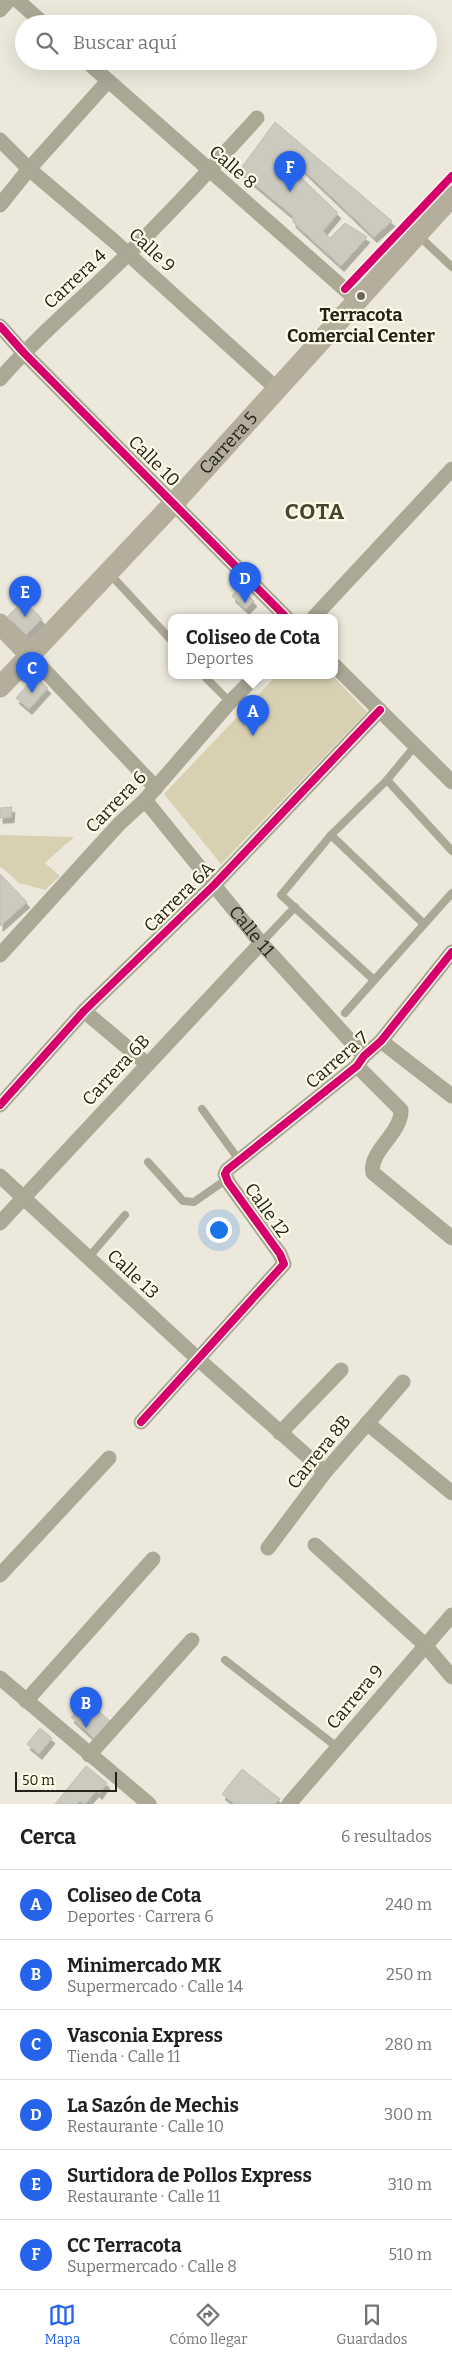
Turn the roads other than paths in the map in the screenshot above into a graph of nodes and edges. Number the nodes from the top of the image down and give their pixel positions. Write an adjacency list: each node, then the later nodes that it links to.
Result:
1 (9, 0): 3 (street)
2 (17, 0): 4 (street)
3 (0, 10)
4 (34, 15)
5 (96, 70): 6 (street, Calle 8)
6 (108, 81): 9 (street); 10 (street, Calle 8)
7 (257, 118): 10 (street, Carrera 4)
8 (0, 140): 9 (street, Calle 9)
9 (29, 169): 12 (street); 14 (street, Calle 9)
10 (209, 171): 14 (street, Carrera 4); 16 (street, Calle 8)
11 (452, 196): 13 (main road, Carrera 5)
12 (0, 205)
13 (417, 235): 15 (lane); 16 (main road, Carrera 5)
14 (129, 254): 18 (street, Carrera 4); 20 (street, Calle 9)
15 (452, 267)
16 (357, 300): 20 (main road, Carrera 5)
17 (0, 326): 18 (street, Calle 10)
18 (24, 353): 19 (street, Carrera 4); 22 (street, Calle 10)
19 (0, 380)
20 (277, 389): 22 (main road, Carrera 5)
21 (452, 469): 25 (street)
22 (174, 503): 23 (main road, Carrera 5); 24 (street, Calle 10)
23 (109, 573): 27 (lane); 28 (main road, Carrera 5)
24 (283, 614)
25 (317, 614)
26 (0, 624): 28 (main road)
27 (168, 637)
28 (30, 654): 32 (main road, Carrera 5); 38 (street)
29 (338, 669): 34 (street)
30 (207, 679): 33 (lane)
31 (254, 679): 33 (street, Carrera 6)
32 (0, 687)
33 (230, 702): 38 (street, Carrera 6)
34 (380, 710): 35 (street); 42 (street, Carrera 6A)
35 (417, 747): 36 (lane); 37 (street)
36 (387, 780): 40 (lane); 41 (lane)
37 (452, 782)
38 (156, 788): 39 (street, Carrera 6)
39 (145, 800): 42 (street, Calle 11); 48 (street, Carrera 6)
40 (331, 835): 44 (lane); 45 (lane)
41 (452, 851)
42 (214, 885): 46 (street, Calle 11); 50 (street, Carrera 6A)
43 (452, 893): 45 (lane)
44 (295, 906): 46 (lane); 49 (lane)
45 (424, 924): 49 (lane)
46 (261, 943): 53 (street, Calle 11); 54 (street, Carrera 6B)
47 (452, 952): 52 (street, Carrera 7)
48 (0, 955)
49 (374, 980): 51 (lane)
50 (84, 1011): 54 (street); 56 (street, Carrera 6A)
51 (345, 1014)
52 (381, 1041): 53 (street, Carrera 7); 55 (street)
53 (360, 1061): 58 (street, Carrera 7); 65 (street, Calle 11)
54 (147, 1064): 62 (street, Carrera 6B)
55 (452, 1096)
56 (0, 1105)
57 (202, 1109): 58 (lane)
58 (239, 1160): 61 (street, Carrera 7)
59 (148, 1162): 61 (lane)
60 (0, 1176): 62 (street, Calle 13)
61 (226, 1176): 67 (street, Calle 12)
62 (23, 1198): 64 (street, Carrera 6B); 66 (street, Calle 13)
63 (124, 1215): 66 (lane)
64 (0, 1223)
65 (452, 1238)
66 (88, 1258): 67 (street, Calle 13)
67 (198, 1359): 70 (street); 72 (street, Calle 13)
68 (341, 1370): 72 (street)
69 (403, 1382): 71 (street, Carrera 8B)
70 (141, 1422)
71 (367, 1423): 74 (street, Carrera 8B); 75 (street)
72 (280, 1433): 74 (street, Calle 13)
73 (109, 1458): 79 (street)
74 (326, 1472): 77 (street, Carrera 8B)
75 (452, 1493)
76 (315, 1545): 82 (street)
77 (268, 1548)
78 (153, 1559): 86 (street)
79 (0, 1575)
80 (452, 1615): 82 (street, Carrera 9)
81 (192, 1640): 88 (street)
82 (424, 1644): 84 (street); 87 (street, Carrera 9)
83 (225, 1660): 87 (lane)
84 (452, 1677)
85 (0, 1678): 86 (street)
86 (26, 1701): 88 (street)
87 (337, 1747): 90 (street, Carrera 9)
88 (89, 1755): 89 (street)
89 (150, 1804)
90 (288, 1804)

